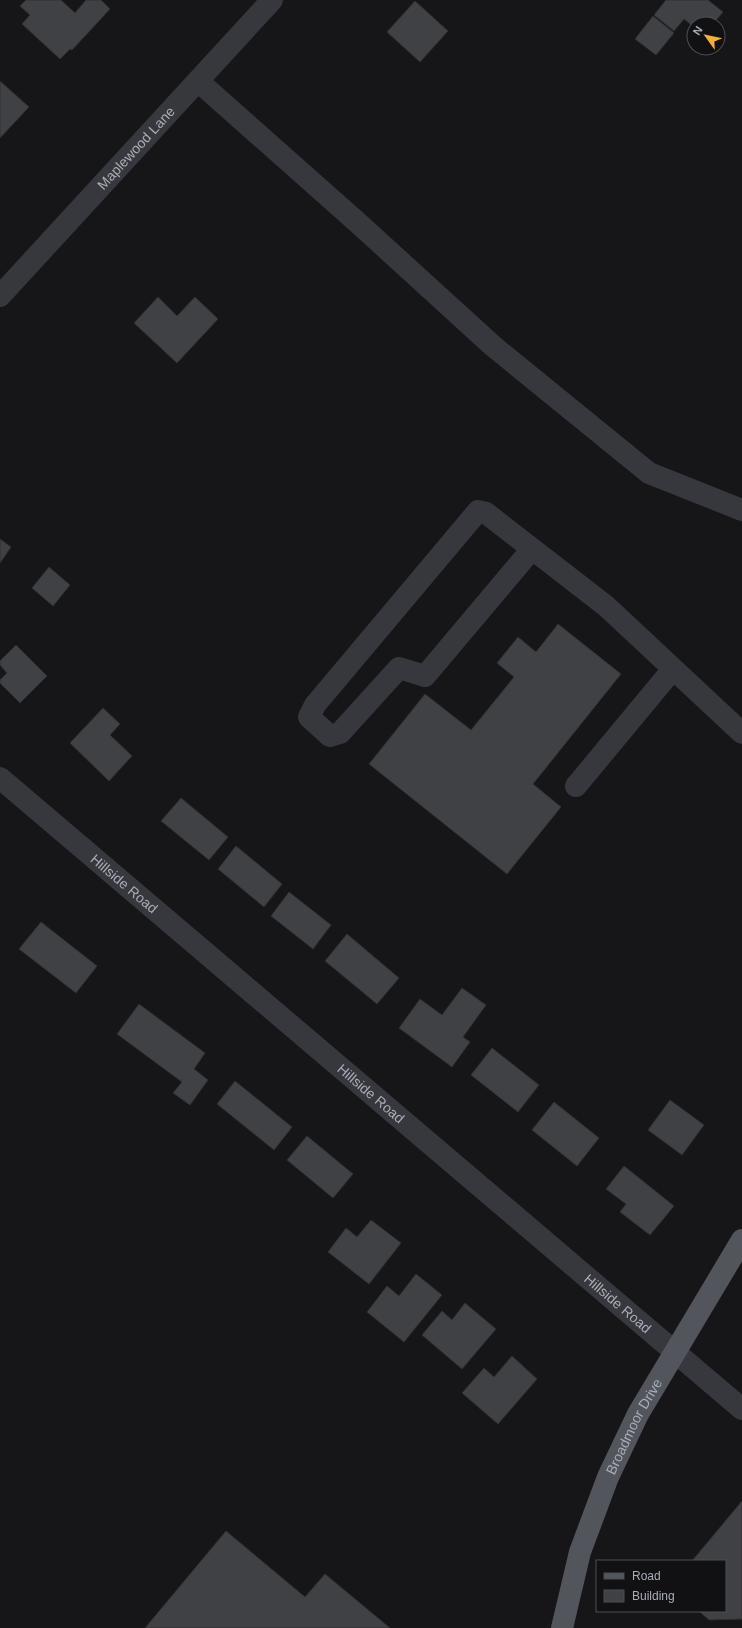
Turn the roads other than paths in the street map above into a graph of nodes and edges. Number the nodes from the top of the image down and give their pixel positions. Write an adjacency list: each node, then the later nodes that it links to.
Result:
1 (272, 0): 2 (street, Maplewood Lane)
2 (198, 81): 3 (street, Maplewood Lane); 4 (street)
3 (0, 296)
4 (742, 510)
5 (532, 549): 5 (street); 6 (street)
6 (673, 669): 7 (street); 9 (street)
7 (742, 733)
8 (0, 778): 11 (street, Hillside Road)
9 (576, 786)
10 (742, 1240): 11 (main road, Broadmoor Drive)
11 (676, 1351): 12 (street, Hillside Road); 13 (main road, Broadmoor Drive)
12 (742, 1409)
13 (562, 1628)

